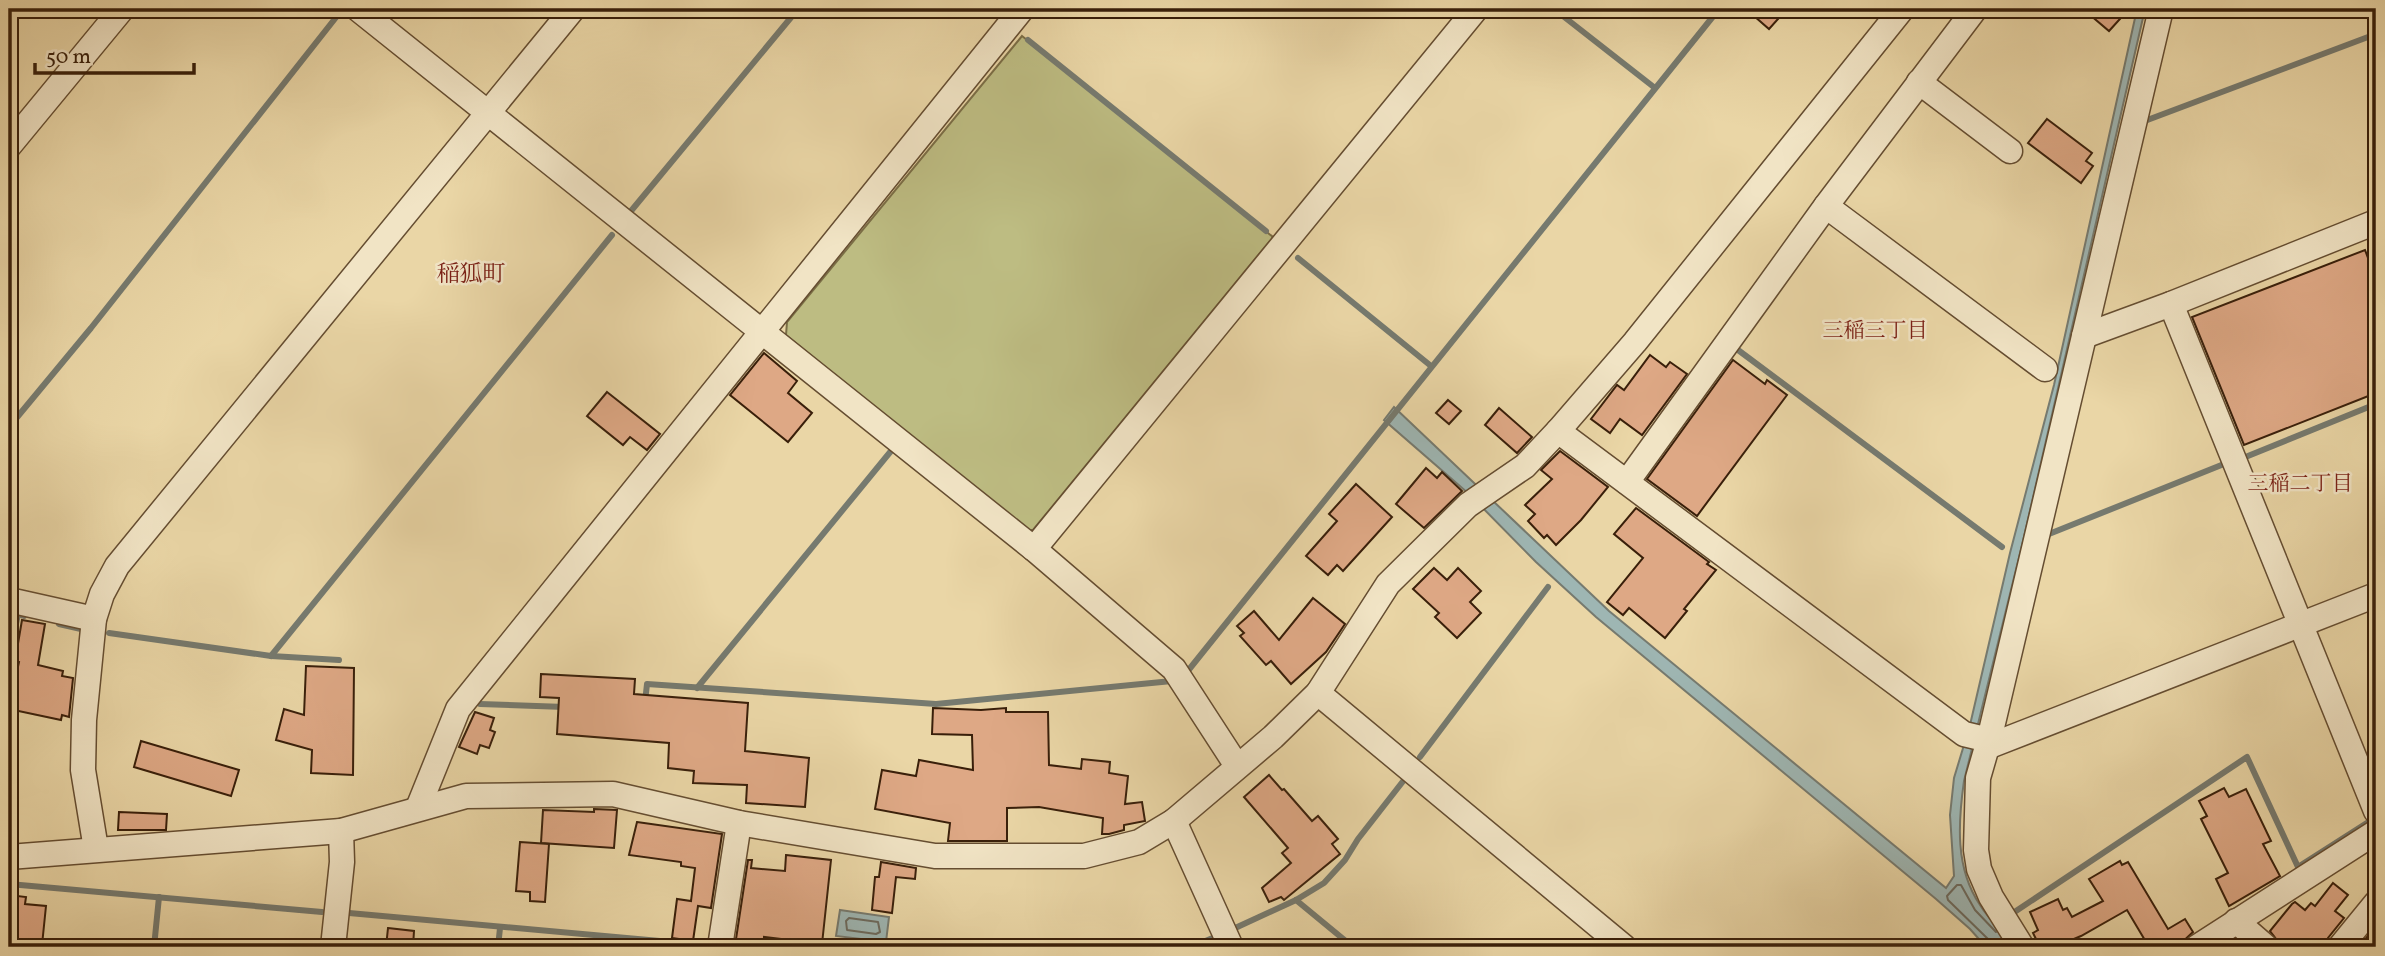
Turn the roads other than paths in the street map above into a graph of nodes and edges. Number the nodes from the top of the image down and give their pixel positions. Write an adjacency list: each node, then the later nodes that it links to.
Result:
1 (122, 9): 11 (street)
2 (358, 9): 10 (street)
3 (573, 9): 10 (street)
4 (1021, 9): 16 (street)
5 (1476, 9): 21 (street)
6 (1902, 9): 19 (street)
7 (1975, 9): 9 (street)
8 (2161, 9): 17 (street)
9 (1919, 82): 12 (street); 13 (street)
10 (488, 113): 16 (street); 24 (street)
11 (9, 146)
12 (2010, 151)
13 (1826, 206): 18 (street); 20 (street)
14 (2376, 222): 15 (street)
15 (2171, 304): 17 (street); 25 (street)
16 (761, 332): 21 (street); 29 (street)
17 (2084, 336): 27 (street)
18 (2045, 369)
19 (1558, 431): 20 (street); 26 (street)
20 (1627, 482): 27 (street)
21 (1034, 549): 28 (street)
22 (2376, 595): 25 (street)
23 (9, 600): 24 (street)
24 (94, 620): 35 (street)
25 (2299, 625): 27 (street); 30 (street)
26 (1318, 693): 28 (street); 42 (street)
27 (1988, 744): 43 (street)
28 (1237, 766): 31 (street)
29 (418, 808): 32 (street); 33 (street)
30 (2376, 811)
31 (1174, 821): 32 (street); 39 (street)
32 (739, 823): 41 (street)
33 (341, 831): 35 (street); 40 (street)
34 (2376, 832): 38 (street)
35 (96, 849): 36 (street)
36 (9, 857)
37 (2376, 903): 46 (street)
38 (2236, 921): 44 (street); 45 (street)
39 (1228, 946)
40 (333, 947)
41 (719, 947)
42 (1624, 947)
43 (2022, 947)
44 (2197, 947)
45 (2266, 947)
46 (2340, 947)

